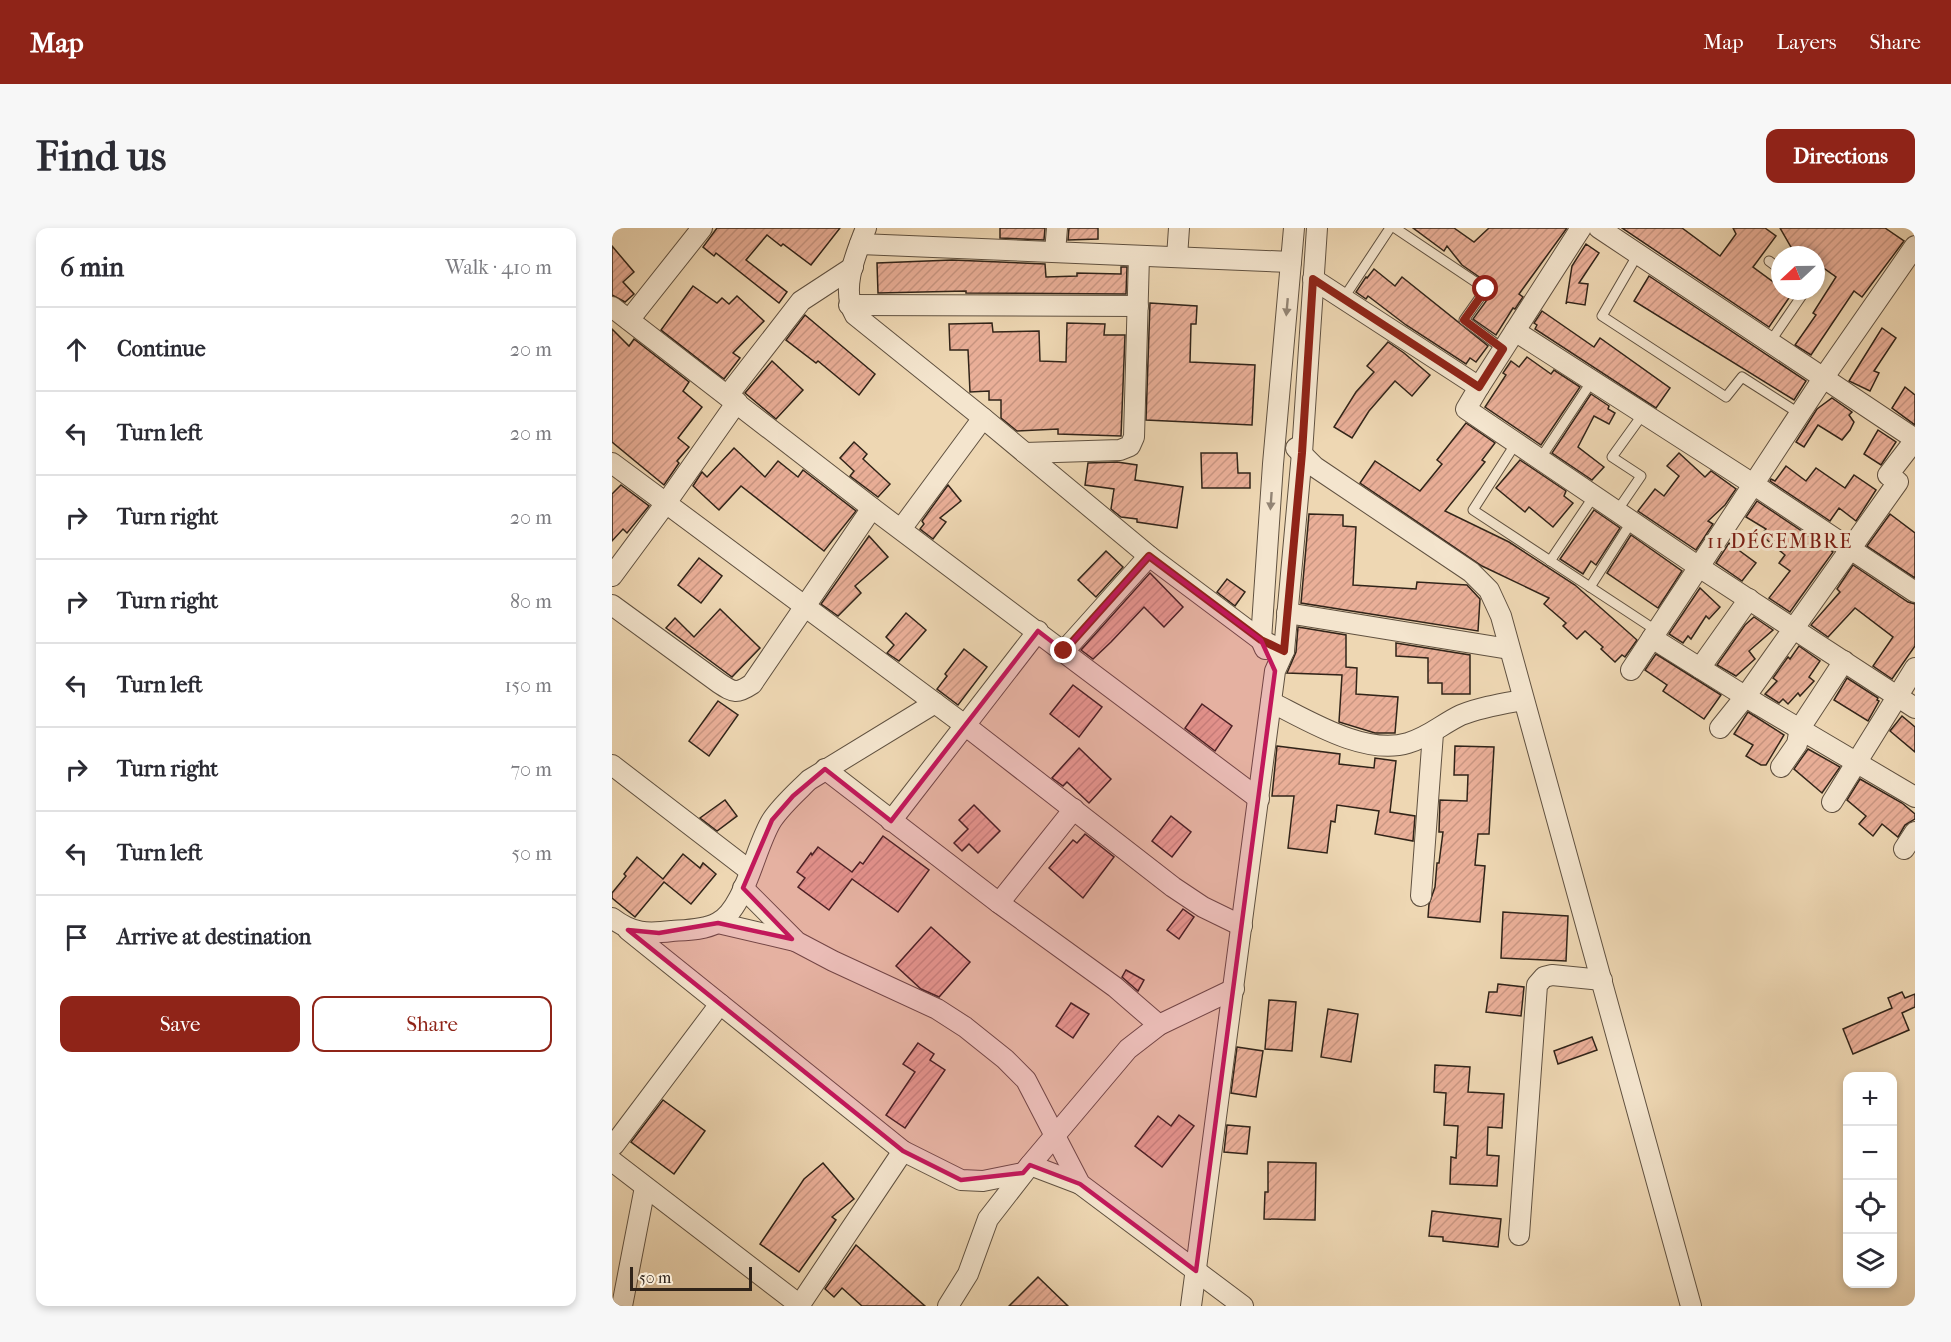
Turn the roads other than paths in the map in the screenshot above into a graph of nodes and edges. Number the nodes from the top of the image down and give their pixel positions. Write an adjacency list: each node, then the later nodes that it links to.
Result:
1 (702, 228): 24 (street)
2 (1057, 228): 12 (street)
3 (1179, 228): 15 (street)
4 (1294, 228): 16 (street)
5 (1317, 228): 18 (street)
6 (1390, 228): 19 (lane)
7 (1395, 228): 27 (lane)
8 (1581, 228): 25 (street)
9 (1599, 228): 13 (street)
10 (863, 236): 12 (street); 17 (street)
11 (1915, 246): 28 (street)
12 (1055, 252): 14 (street)
13 (1638, 254): 26 (street); 33 (lane)
14 (1139, 256): 15 (street); 22 (street)
15 (1177, 257): 16 (street)
16 (1291, 262): 37 (street, one-way to 37)
17 (853, 267): 21 (street); 31 (street)
18 (1313, 279): 19 (street); 37 (street)
19 (1343, 299): 30 (street)
20 (1799, 300): 26 (lane)
21 (849, 305): 22 (street); 34 (street)
22 (1138, 306): 38 (street)
23 (612, 307): 24 (street)
24 (629, 320): 31 (street)
25 (1515, 331): 27 (street); 29 (street)
26 (1770, 342): 28 (street)
27 (1503, 349): 30 (street)
28 (1824, 377): 33 (street); 35 (street)
29 (1592, 381): 32 (street); 39 (lane)
30 (1479, 387): 36 (street)
31 (733, 398): 43 (street); 44 (street)
32 (1643, 414): 41 (street); 45 (lane)
33 (1800, 414): 41 (street)
34 (983, 418): 38 (street); 46 (street)
35 (1915, 440): 47 (street)
36 (1516, 443): 39 (street); 49 (lane)
37 (1290, 445): 57 (street); 61 (street, one-way to 61); 62 (street)
38 (1025, 453): 48 (street)
39 (1540, 459): 42 (street)
40 (612, 463): 43 (street)
41 (1753, 484): 47 (street); 50 (street)
42 (1594, 496): 45 (street); 49 (lane)
43 (666, 503): 51 (street); 56 (street)
44 (872, 508): 46 (street); 56 (street)
45 (1624, 516): 50 (street); 52 (lane)
46 (901, 529): 59 (street)
47 (1850, 548): 53 (street); 58 (street)
48 (1149, 556): 61 (street); 63 (street)
49 (1550, 561): 52 (lane)
50 (1699, 567): 54 (street); 60 (street)
51 (612, 576)
52 (1590, 587): 60 (lane)
53 (1915, 592)
54 (1749, 599): 58 (street); 66 (street)
55 (612, 604): 56 (street)
56 (805, 606): 74 (street)
57 (1287, 613): 62 (street); 64 (street)
58 (1793, 628): 65 (street); 70 (street)
59 (1038, 631): 63 (street); 76 (street)
60 (1655, 635): 66 (street); 68 (street)
61 (1261, 640): 64 (street); 69 (street)
62 (1509, 649): 72 (street)
63 (1064, 651): 85 (street)
64 (1284, 651): 69 (street)
65 (1844, 661): 71 (street); 78 (street)
66 (1700, 668): 70 (street)
67 (1915, 668): 71 (street)
68 (1631, 670)
69 (1275, 671): 73 (street)
70 (1745, 696): 77 (street); 78 (street)
71 (1898, 696): 75 (street); 80 (street)
72 (1523, 700): 79 (street); 99 (street)
73 (1271, 702): 79 (street); 85 (street)
74 (935, 703): 76 (street); 83 (street)
75 (1915, 708)
76 (966, 726): 87 (street); 88 (street)
77 (1720, 728)
78 (1800, 728): 80 (street); 82 (street)
79 (1433, 733): 92 (street)
80 (1857, 761): 84 (street); 86 (street)
81 (612, 765): 91 (street)
82 (1781, 767)
83 (825, 770): 88 (street); 91 (street)
84 (1915, 797)
85 (1259, 799): 96 (street)
86 (1832, 802)
87 (1074, 809): 93 (street); 96 (street)
88 (891, 821): 93 (street)
89 (1915, 831): 90 (street)
90 (1904, 849)
91 (746, 880): 95 (street); 98 (street)
92 (1421, 896)
93 (999, 903): 102 (street)
94 (612, 918): 97 (street)
95 (718, 923): 97 (street); 98 (street)
96 (1242, 926): 100 (street)
97 (628, 930): 101 (street)
98 (797, 942): 103 (street)
99 (1602, 980): 109 (street); 116 (street)
100 (1234, 989): 102 (street); 110 (street)
101 (720, 1004): 104 (street); 105 (street)
102 (1159, 1025): 103 (street)
103 (1056, 1134): 106 (street); 107 (street)
104 (903, 1151): 106 (street); 112 (street)
105 (613, 1153): 108 (street)
106 (1027, 1169): 107 (street); 113 (street)
107 (1080, 1184): 110 (street)
108 (645, 1187): 111 (street); 112 (street)
109 (1519, 1235)
110 (1196, 1271): 114 (street); 115 (street)
111 (622, 1306)
112 (800, 1306)
113 (948, 1306)
114 (1191, 1306)
115 (1243, 1306)
116 (1691, 1306)

